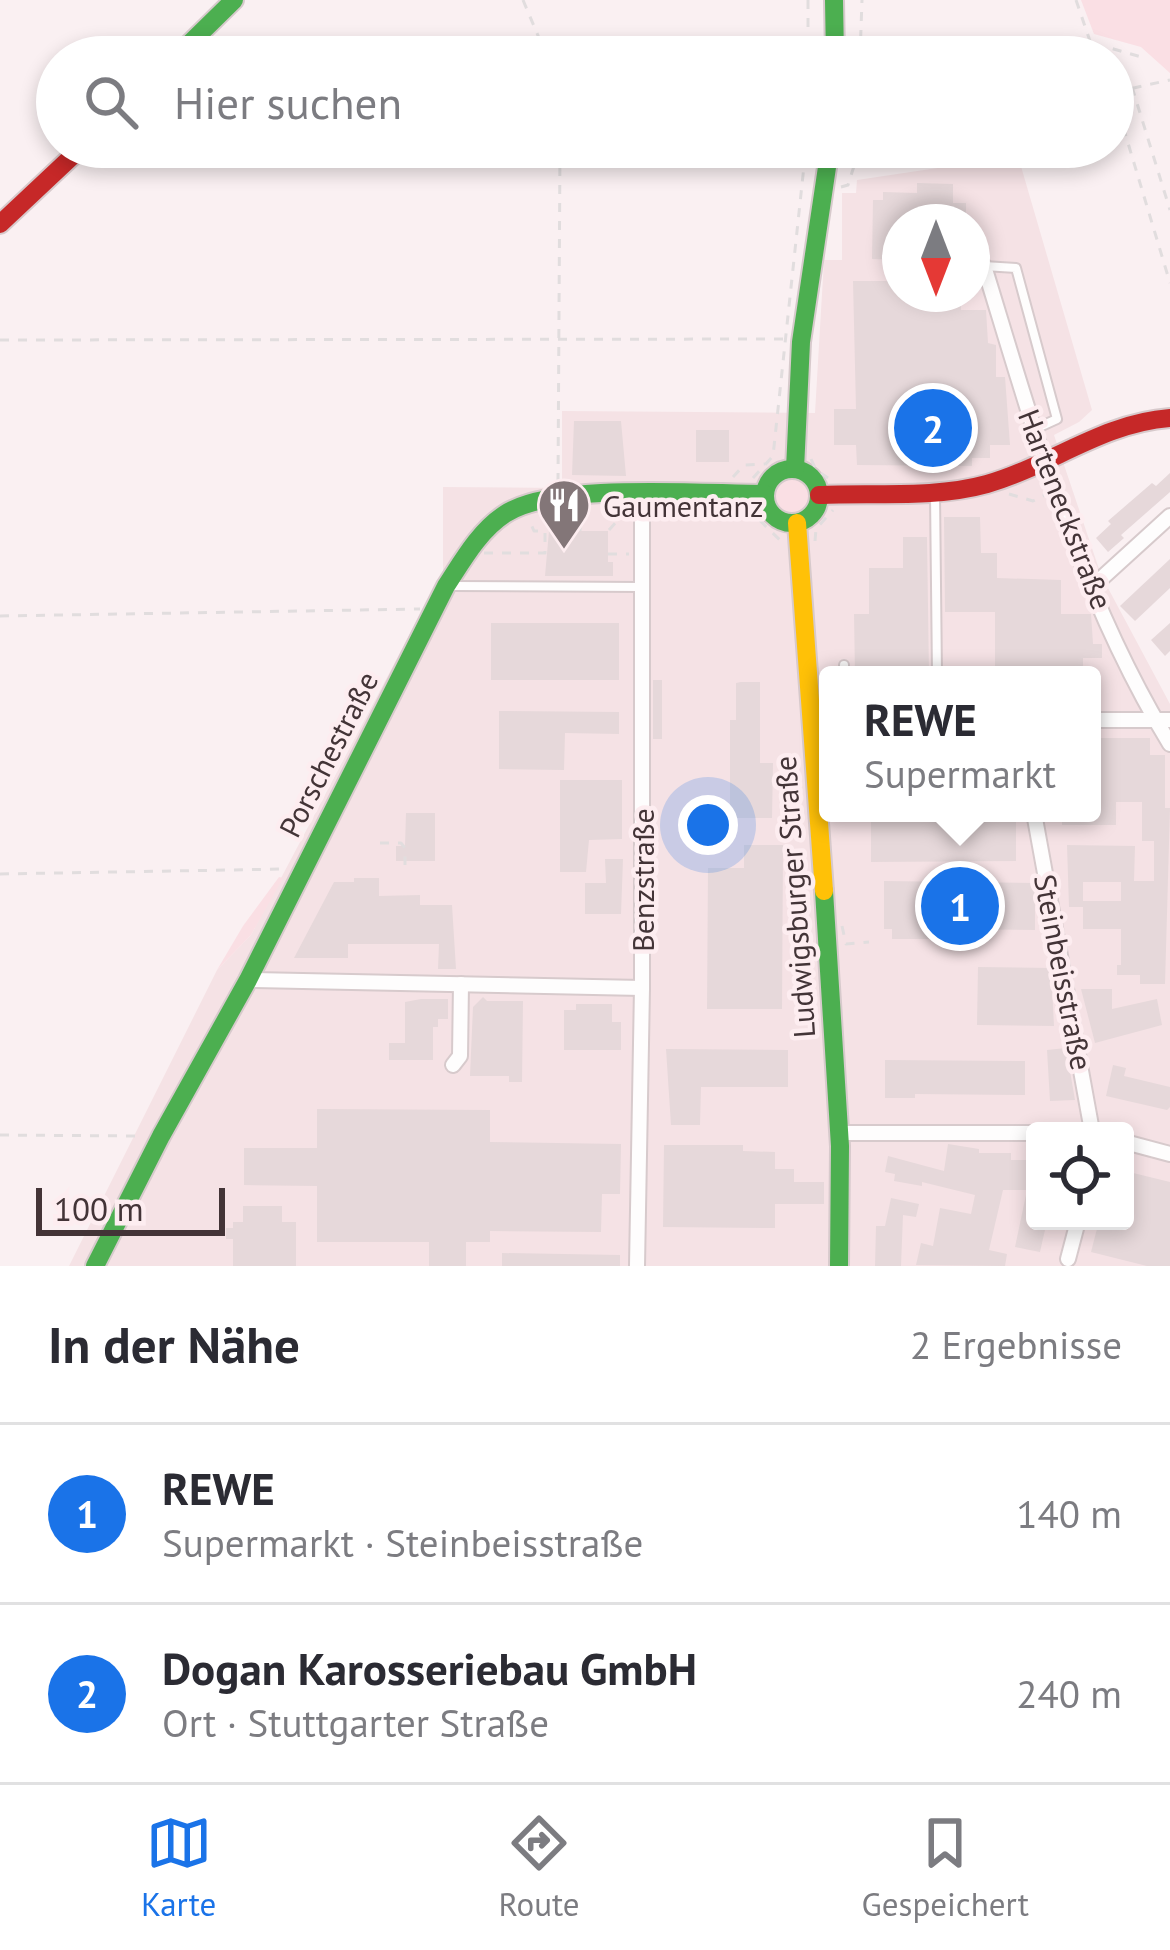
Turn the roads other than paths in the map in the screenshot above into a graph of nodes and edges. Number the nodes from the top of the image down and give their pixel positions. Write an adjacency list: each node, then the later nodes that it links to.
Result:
1 (234, 0): 3 (street)
2 (834, 0): 4 (street)
3 (197, 36)
4 (835, 36)
5 (60, 168): 7 (street)
6 (827, 168): 13 (street)
7 (0, 224)
8 (990, 266): 11 (lane)
9 (990, 286): 11 (street, Harteneckstraße)
10 (1170, 418): 12 (street)
11 (1034, 429): 12 (street, Harteneckstraße)
12 (1044, 461): 14 (street); 22 (street, Harteneckstraße)
13 (795, 469): 16 (street); 17 (street)
14 (935, 492): 17 (street); 23 (lane)
15 (642, 495): 16 (street, Porschestraße); 20 (street, Porschestraße); 21 (street, Benzstraße)
16 (748, 495): 19 (street)
17 (830, 499): 19 (street)
18 (1170, 516): 22 (street)
19 (803, 534): 27 (street, Ludwigsburger Straße)
20 (446, 586): 21 (lane); 30 (street, Porschestraße)
21 (642, 587): 32 (street, Benzstraße)
22 (1092, 587): 25 (street, Harteneckstraße)
23 (937, 666)
24 (1101, 720): 25 (street)
25 (1163, 720): 26 (street, Harteneckstraße)
26 (1170, 744)
27 (819, 800)
28 (820, 822): 35 (street, Ludwigsburger Straße)
29 (1036, 822): 34 (street, Steinbeisstraße)
30 (248, 980): 31 (street); 41 (street, Porschestraße)
31 (461, 984): 32 (street); 33 (street)
32 (642, 988): 42 (street, Benzstraße)
33 (453, 1065)
34 (1090, 1122)
35 (839, 1133): 36 (street); 43 (street, Ludwigsburger Straße)
36 (1026, 1133)
37 (1134, 1144): 38 (street)
38 (1170, 1154)
39 (1076, 1230): 40 (street)
40 (1068, 1259)
41 (95, 1266)
42 (637, 1266)
43 (839, 1266)

